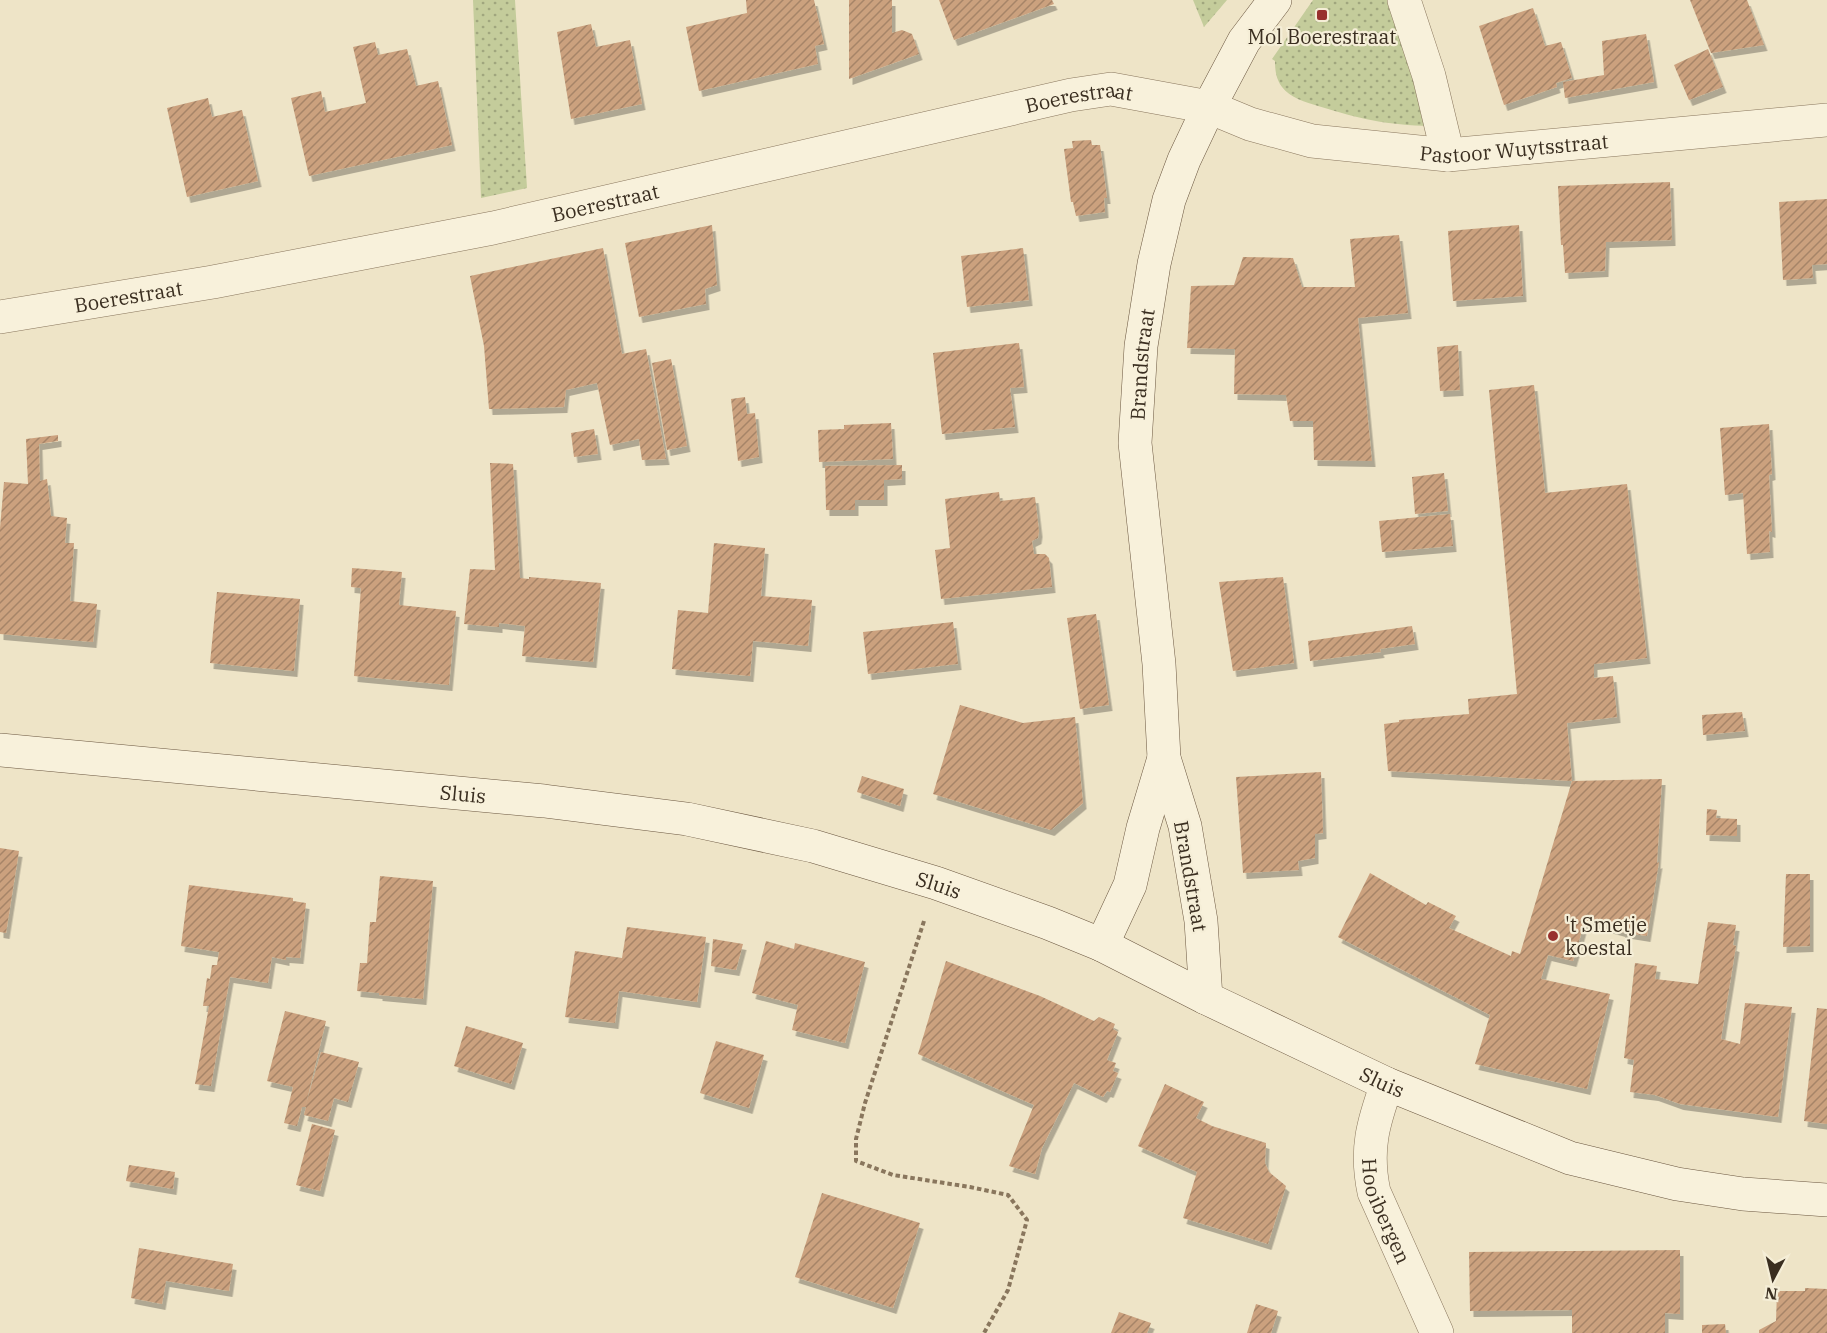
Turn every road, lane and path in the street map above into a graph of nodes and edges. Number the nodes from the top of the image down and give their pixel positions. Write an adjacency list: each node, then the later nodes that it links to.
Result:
1 (1275, 0): 3 (street, Brandstraat)
2 (1404, 0): 5 (street)
3 (1209, 106): 5 (street, Pastoor Wuytsstraat); 6 (street, Boerestraat); 8 (street, Brandstraat)
4 (1827, 120): 5 (street, Pastoor Wuytsstraat)
5 (1448, 155)
6 (0, 317)
7 (0, 750): 9 (street, Sluis)
8 (1164, 758): 10 (street, Brandstraat); 11 (street, Brandstraat)
9 (936, 883): 10 (street, Sluis); 14 (path)
10 (1102, 945): 11 (street, Sluis)
11 (1206, 998): 12 (street, Sluis)
12 (1388, 1084): 13 (street, Sluis); 15 (street, Hooibergen)
13 (1827, 1200)
14 (984, 1333)
15 (1437, 1333)

